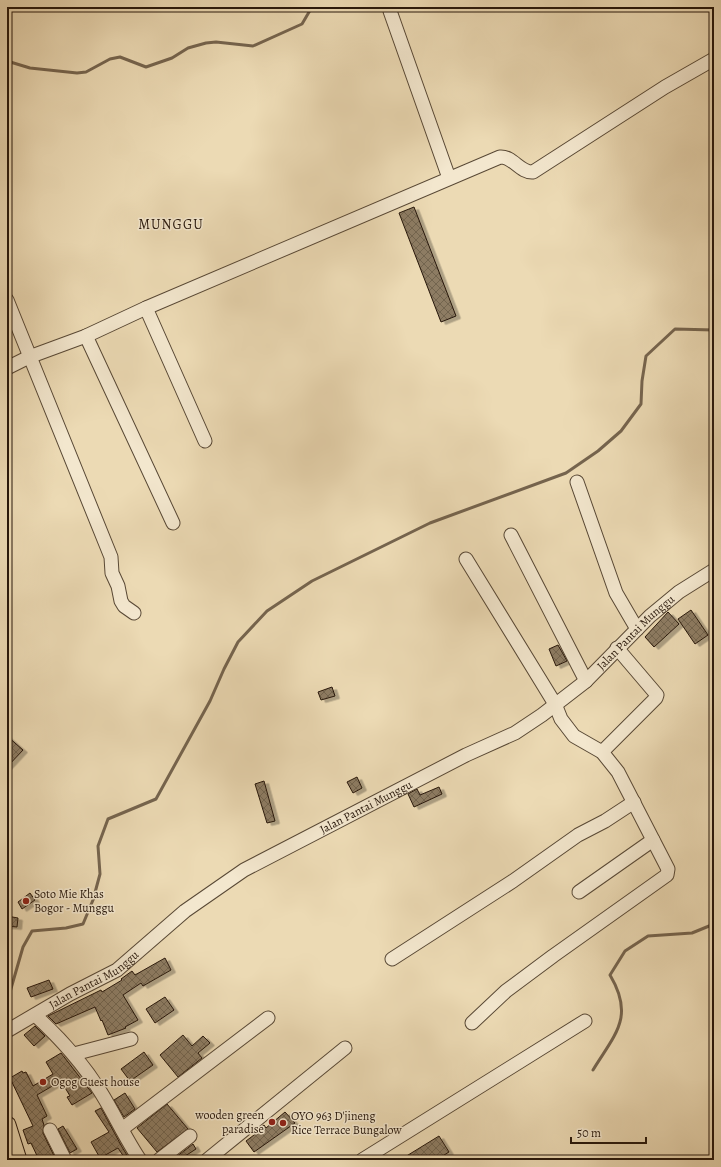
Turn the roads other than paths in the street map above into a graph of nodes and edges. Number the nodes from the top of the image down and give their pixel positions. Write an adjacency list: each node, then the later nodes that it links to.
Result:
1 (390, 11): 3 (street)
2 (714, 59): 3 (street)
3 (449, 178): 5 (street)
4 (7, 300): 7 (street)
5 (146, 308): 6 (street); 9 (street)
6 (86, 336): 7 (street); 11 (street)
7 (29, 357): 8 (street); 15 (street)
8 (7, 368)
9 (205, 441)
10 (577, 482): 16 (street)
11 (173, 523)
12 (511, 535): 18 (street)
13 (466, 559): 19 (street)
14 (714, 570): 16 (street, Jalan Pantai Munggu)
15 (134, 613)
16 (637, 629): 17 (street, Jalan Pantai Munggu)
17 (617, 648): 18 (street, Jalan Pantai Munggu); 20 (street)
18 (586, 681): 19 (street, Jalan Pantai Munggu)
19 (555, 704): 20 (street); 25 (street, Jalan Pantai Munggu)
20 (602, 752): 21 (street)
21 (634, 802): 22 (street); 24 (street)
22 (653, 840): 23 (street); 28 (street)
23 (579, 892)
24 (392, 959)
25 (35, 1015): 29 (street, Jalan Pantai Munggu); 32 (street)
26 (268, 1018): 34 (street)
27 (585, 1021): 42 (street)
28 (472, 1023)
29 (7, 1031)
30 (131, 1039): 32 (street)
31 (345, 1048): 41 (street)
32 (74, 1054): 34 (street)
33 (7, 1125): 37 (main road)
34 (122, 1129): 39 (street)
35 (50, 1130): 38 (street)
36 (190, 1136): 40 (street)
37 (18, 1160)
38 (66, 1160)
39 (140, 1160)
40 (159, 1160)
41 (207, 1160)
42 (362, 1160)

